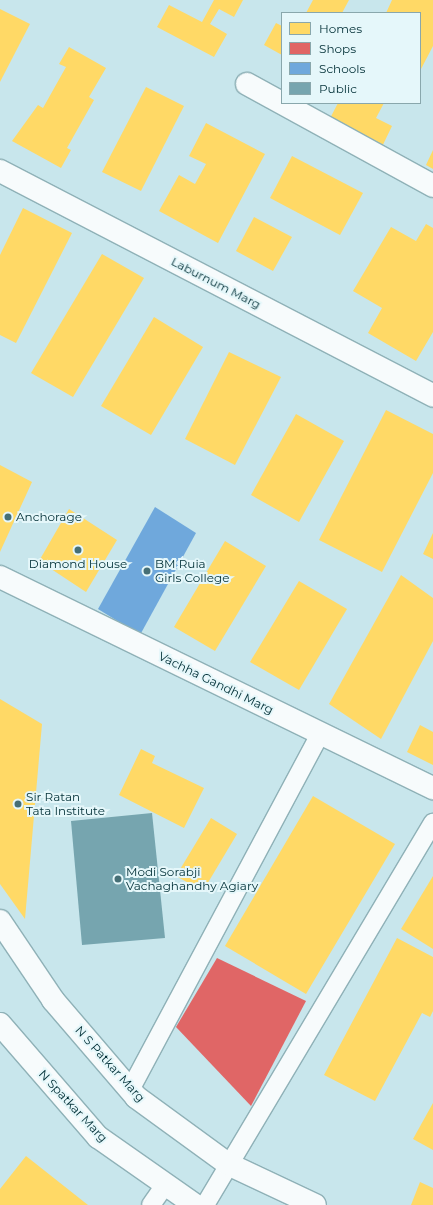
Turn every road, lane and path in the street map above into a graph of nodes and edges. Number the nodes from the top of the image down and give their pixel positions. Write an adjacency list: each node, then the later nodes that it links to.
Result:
1 (246, 84): 2 (street)
2 (281, 103)
3 (283, 104): 5 (street)
4 (0, 171): 6 (street, Laburnum Marg)
5 (433, 186)
6 (433, 394)
7 (0, 578): 8 (street, Vachha Gandhi Marg)
8 (320, 734): 9 (street, Vachha Gandhi Marg); 13 (lane)
9 (433, 788)
10 (433, 823): 14 (lane)
11 (0, 921): 13 (street, N S Patkar Marg)
12 (0, 1024): 15 (street, N Spatkar Marg)
13 (130, 1090): 14 (street, N S Patkar Marg)
14 (228, 1164): 18 (lane); 19 (street, N S Patkar Marg)
15 (165, 1185): 16 (lane); 17 (street, N Spatkar Marg)
16 (151, 1205)
17 (194, 1205)
18 (205, 1205)
19 (315, 1205)

